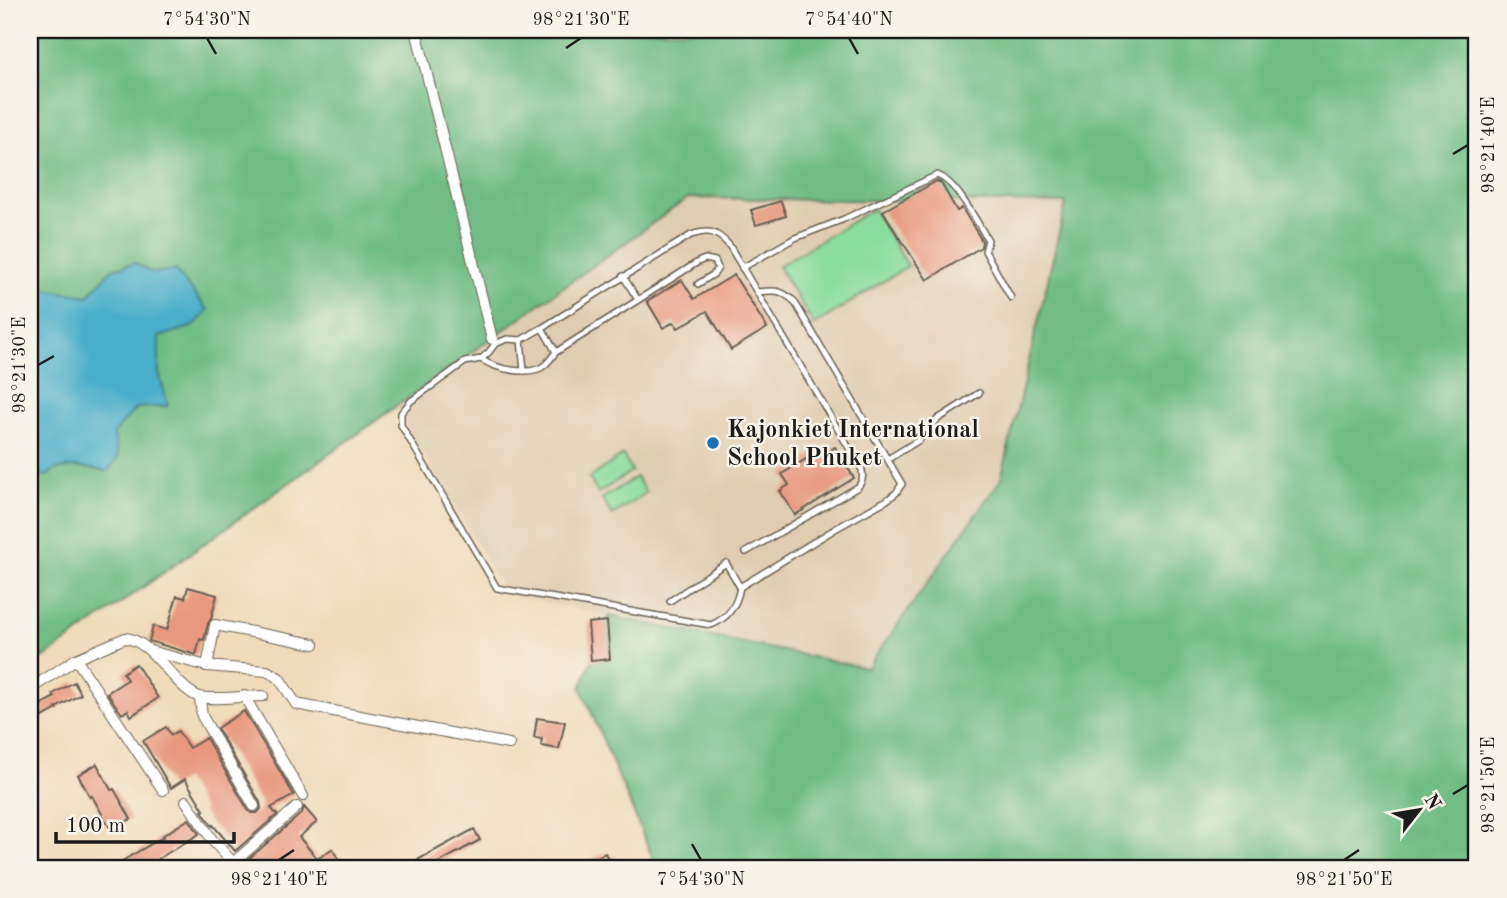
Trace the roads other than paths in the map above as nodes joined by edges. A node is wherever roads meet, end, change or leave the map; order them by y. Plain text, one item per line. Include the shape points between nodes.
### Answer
1 (416, 30) edge
2 (742, 268) junction
3 (623, 276) junction
4 (698, 284) dead end
5 (757, 292) junction
6 (1011, 298) dead end
7 (638, 300) junction
8 (542, 328) junction
9 (520, 340) junction
10 (493, 341) junction
11 (556, 352) junction
12 (481, 359) junction
13 (524, 371) junction
14 (979, 393) dead end
15 (888, 459) junction
16 (746, 552) dead end
17 (740, 587) junction
18 (670, 601) dead end
19 (314, 644) dead end
20 (149, 651) junction
21 (76, 659) junction
22 (208, 666) junction
23 (30, 689) edge
24 (244, 696) junction
25 (263, 696) dead end
26 (200, 698) junction
27 (509, 744) dead end
28 (163, 790) dead end
29 (303, 796) dead end
30 (186, 801) dead end
31 (254, 806) dead end
32 (297, 807) dead end
33 (236, 865) edge

1 - 10 street
2 - 3 lane via 721,237 701,231
2 - 5 lane
2 - 6 lane via 795,238 937,175 954,186 988,240 985,251
3 - 7 lane
3 - 8 lane
4 - 7 lane via 714,274 718,268 715,261 698,262
5 - 15 lane via 775,290 794,302
5 - 16 lane via 863,477 858,487
7 - 11 lane
8 - 9 lane
8 - 11 lane
9 - 10 lane
9 - 13 lane
10 - 12 lane
11 - 13 lane via 546,365
12 - 13 lane via 489,365
12 - 17 lane via 465,362 411,401 401,413 401,425 497,588 711,625 732,609
14 - 15 lane
15 - 17 lane via 902,484 896,493
17 - 18 lane via 726,563
19 - 22 street via 215,625
20 - 21 street via 125,638
20 - 22 street
20 - 26 street
21 - 23 street
21 - 28 street
22 - 27 street via 267,671 279,678 296,704
24 - 25 street
24 - 26 street
24 - 29 street
26 - 31 street via 202,716
30 - 33 street
32 - 33 street

